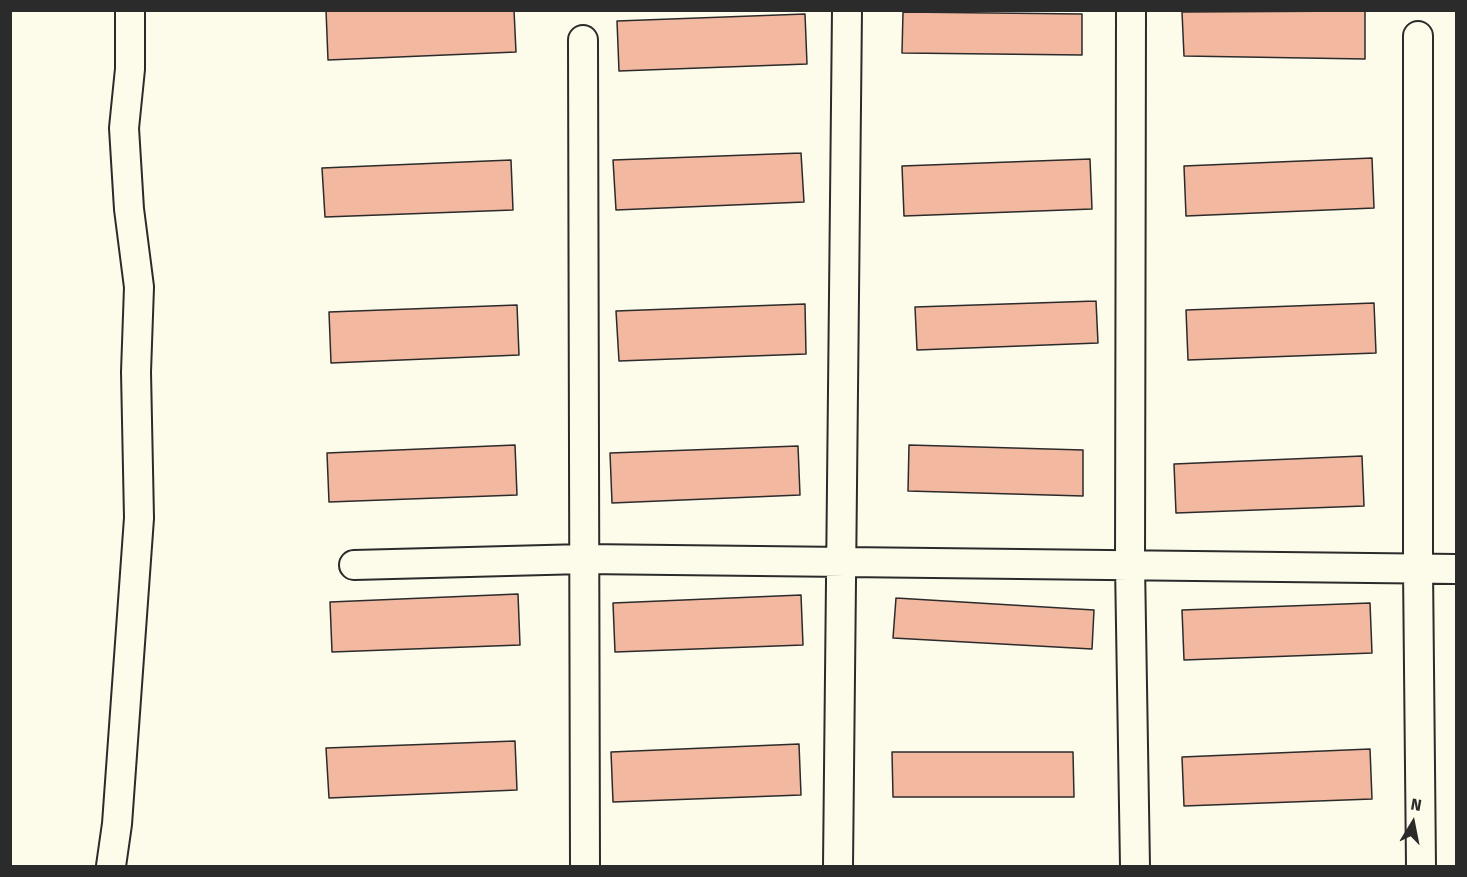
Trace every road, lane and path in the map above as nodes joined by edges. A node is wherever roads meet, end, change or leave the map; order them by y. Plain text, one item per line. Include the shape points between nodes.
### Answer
1 (130, 10) edge
2 (847, 10) edge
3 (1131, 10) edge
4 (1418, 36) dead end
5 (583, 40) dead end
6 (584, 560) junction
7 (842, 563) junction
8 (354, 565) dead end
9 (1130, 566) junction
10 (1418, 568) junction
11 (1456, 569) edge
12 (111, 867) edge
13 (585, 867) edge
14 (838, 867) edge
15 (1135, 867) edge
16 (1421, 867) edge

1 - 12 street via 124,128 139,287 139,518
2 - 7 street
3 - 9 street
4 - 10 street
5 - 6 street
6 - 7 street
6 - 8 street
6 - 13 street
7 - 9 street
7 - 14 street
9 - 10 street
9 - 15 street
10 - 11 street
10 - 16 street

